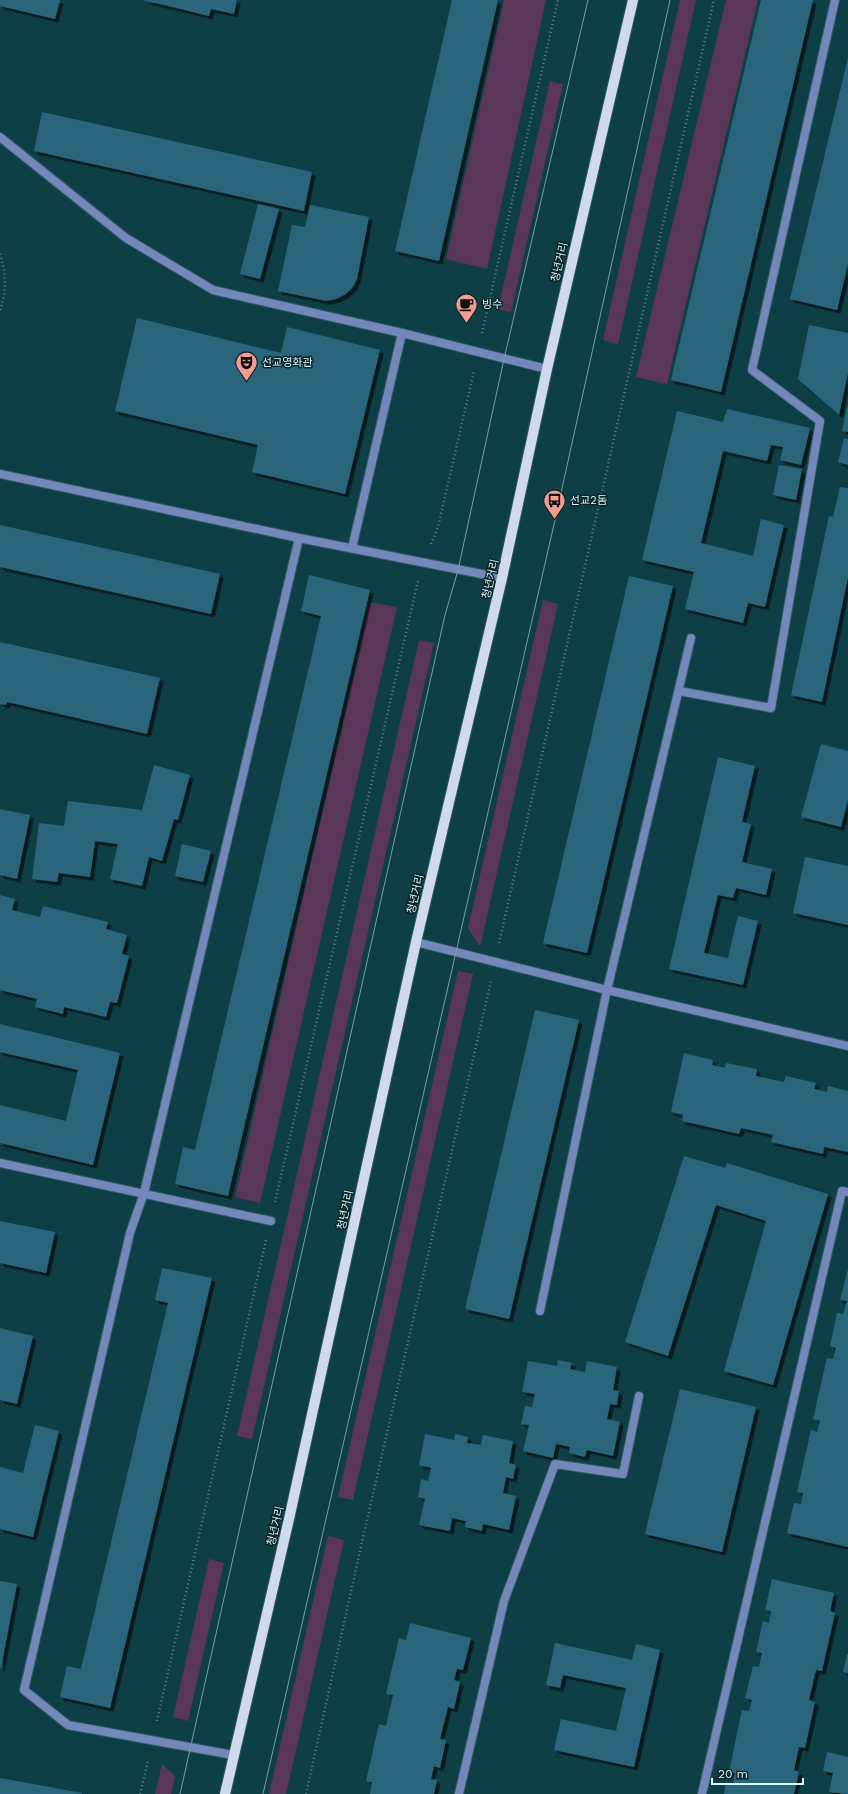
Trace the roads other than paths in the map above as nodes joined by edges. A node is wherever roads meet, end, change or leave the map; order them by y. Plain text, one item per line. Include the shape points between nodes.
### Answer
1 (632, 0) edge
2 (835, 0) edge
3 (0, 137) edge
4 (402, 333) junction
5 (546, 369) junction
6 (0, 474) edge
7 (299, 538) junction
8 (352, 548) junction
9 (502, 578) junction
10 (691, 638) dead end
11 (679, 690) junction
12 (416, 942) junction
13 (608, 990) junction
14 (848, 1046) edge
15 (0, 1163) edge
16 (848, 1192) edge
17 (144, 1193) junction
18 (271, 1221) road end
19 (540, 1311) dead end
20 (639, 1396) dead end
21 (234, 1755) junction
22 (225, 1794) edge
23 (459, 1794) edge
24 (702, 1794) edge

1 - 5 main road, 청년거리
2 - 11 street via 752,370 820,421 771,708
3 - 4 street via 126,238 212,290
4 - 5 street
4 - 8 street
5 - 9 main road, 청년거리
6 - 7 street
7 - 8 street
7 - 17 street
8 - 9 street
9 - 12 main road, 청년거리
10 - 11 street
11 - 13 street
12 - 13 street
12 - 21 main road, 청년거리 via 289,1519
13 - 14 street
13 - 19 street
15 - 17 street
16 - 24 street via 842,1191
17 - 18 street
17 - 21 street via 130,1233 24,1690 68,1725
20 - 23 street via 622,1474 555,1464 504,1601
21 - 22 main road, 청년거리

